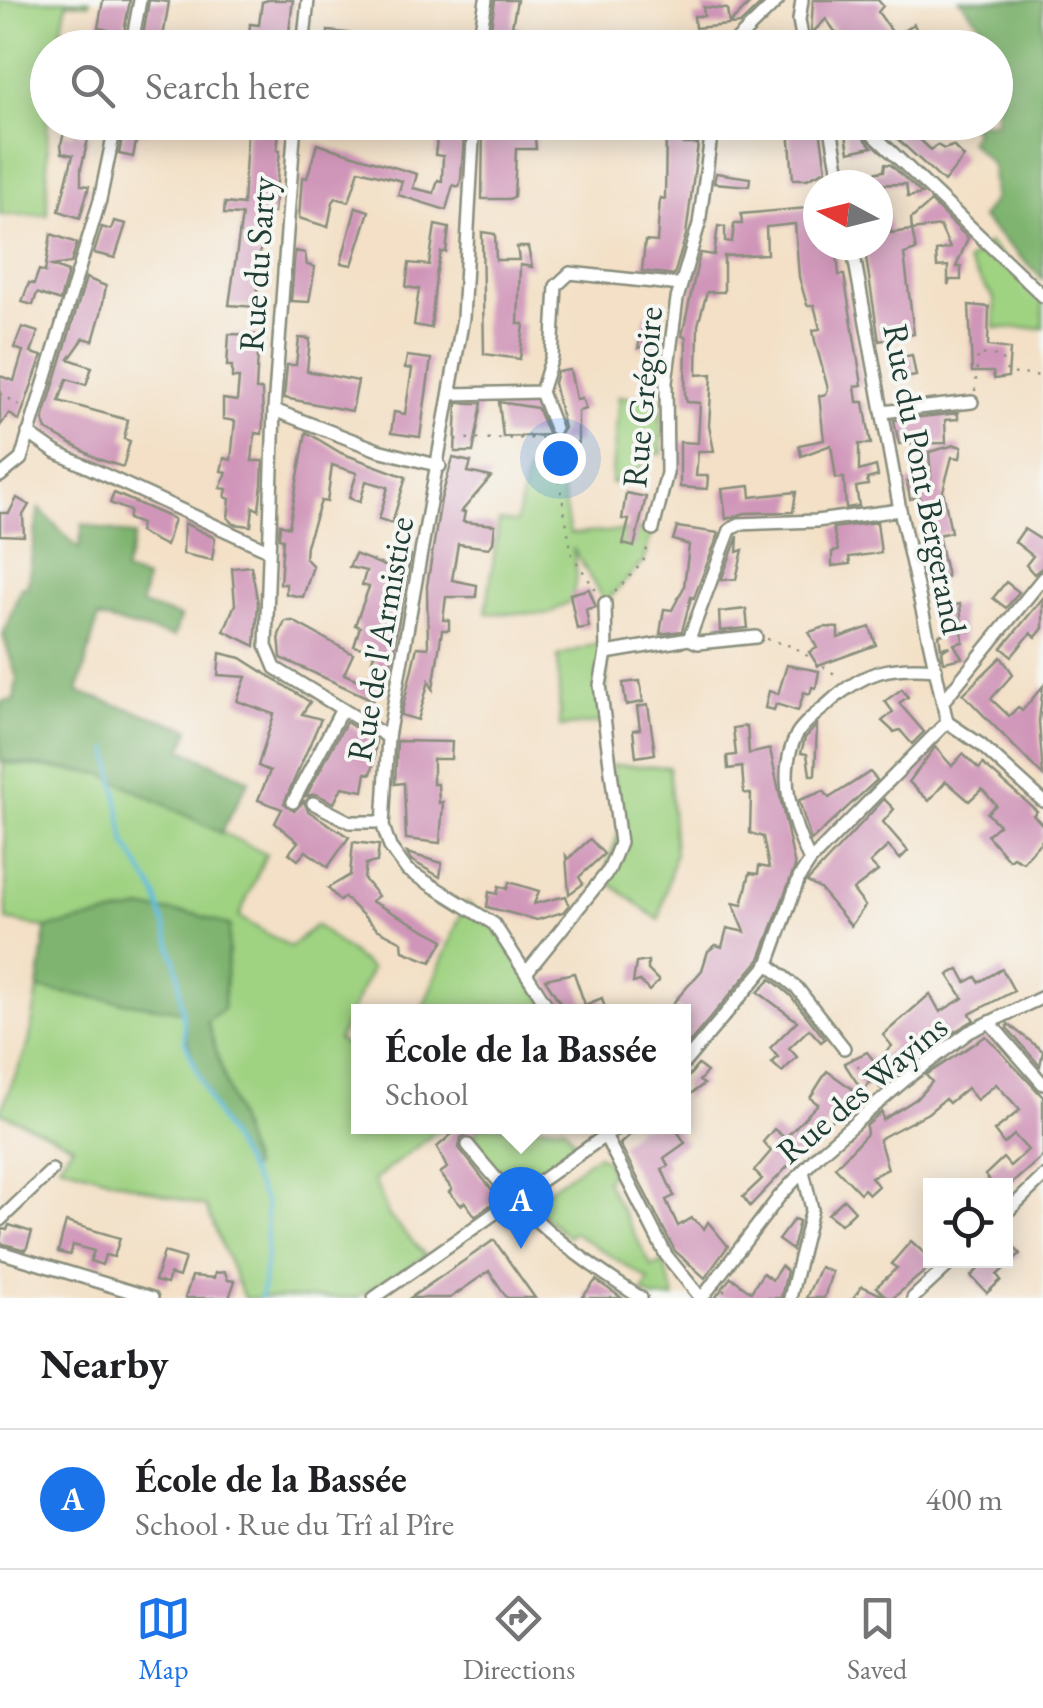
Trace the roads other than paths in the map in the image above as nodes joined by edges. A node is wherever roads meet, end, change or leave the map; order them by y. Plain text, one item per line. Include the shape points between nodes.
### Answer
1 (140, 0) edge
2 (308, 0) edge
3 (486, 0) edge
4 (778, 0) edge
5 (802, 0) edge
6 (134, 30) edge
7 (305, 30) edge
8 (481, 30) edge
9 (749, 30) edge
10 (801, 30) edge
11 (112, 140) edge
12 (294, 140) edge
13 (473, 140) edge
14 (710, 140) edge
15 (833, 140) edge
16 (879, 140) edge
17 (838, 170) edge
18 (855, 260) edge
19 (681, 285) junction
20 (1043, 296) edge
21 (541, 392) junction
22 (451, 394) junction
23 (972, 402) road end
24 (274, 410) junction
25 (882, 412) junction
26 (28, 434) junction
27 (554, 434) road end
28 (440, 466) junction
29 (0, 476) edge
30 (900, 510) junction
31 (653, 529) road end
32 (268, 550) junction
33 (1043, 578) edge
34 (605, 602) road end
35 (756, 637) road end
36 (689, 639) junction
37 (606, 653) junction
38 (936, 668) junction
39 (944, 699) junction
40 (342, 709) junction
41 (947, 722) junction
42 (388, 737) junction
43 (1043, 800) edge
44 (293, 802) dead end
45 (313, 804) dead end
46 (383, 822) junction
47 (810, 861) junction
48 (768, 964) junction
49 (526, 973) junction
50 (1043, 997) edge
51 (546, 1004) edge
52 (992, 1024) junction
53 (844, 1048) road end
54 (691, 1055) edge
55 (1043, 1084) edge
56 (600, 1134) edge
57 (603, 1134) edge
58 (468, 1145) dead end
59 (52, 1170) dead end
60 (802, 1171) junction
61 (1043, 1177) edge
62 (515, 1203) junction
63 (1013, 1206) edge
64 (0, 1220) edge
65 (0, 1252) edge
66 (945, 1268) edge
67 (152, 1298) edge
68 (374, 1298) edge
69 (642, 1298) edge
70 (701, 1298) edge
71 (790, 1298) edge
72 (913, 1298) edge

1 - 6 street
2 - 7 street
3 - 8 street
4 - 9 street
5 - 10 street
11 - 26 street
12 - 24 street, Rue du Sarty
13 - 22 street, Rue de l'Armistice via 463,318
14 - 19 street, Rue Grégoire via 700,224
15 - 17 street
16 - 20 street
18 - 25 street, Rue du Pont Bergerand
19 - 21 street via 570,273 556,286 552,357
19 - 31 street, Rue Grégoire via 666,382 667,473
21 - 22 street
21 - 27 street
22 - 28 street, Rue de l'Armistice
23 - 25 street
24 - 28 street
24 - 32 street, Rue du Sarty
25 - 30 street, Rue du Pont Bergerand
26 - 29 street via 21,459
26 - 32 street
28 - 42 street, Rue de l'Armistice
30 - 36 street via 739,524 730,530
30 - 38 street, Rue du Pont Bergerand
32 - 40 street, Rue du Sarty via 266,646 275,668
33 - 39 street
34 - 37 street
35 - 36 street
36 - 37 street
37 - 49 street via 600,685 620,843 609,870
38 - 39 street, Rue du Pont Bergerand
38 - 47 street via 876,670 850,684 798,732 788,760 797,834
39 - 41 street, Rue du Pont Bergerand
40 - 42 street, Rue du Sarty
40 - 44 street
41 - 43 street
41 - 47 street
42 - 46 street, Rue de l'Armistice
45 - 46 street via 350,822
46 - 49 street, Rue de l'Armistice via 390,847 408,870 494,924
47 - 48 street
48 - 53 street via 797,988
48 - 54 street
49 - 51 street, Rue de l'Armistice
50 - 52 street, Rue des Wayins
52 - 55 street
52 - 60 street, Rue des Wayins via 969,1032
56 - 62 street
57 - 70 street via 666,1255
58 - 62 street
59 - 64 street
60 - 70 street, Rue des Wayins
60 - 71 street via 812,1209
61 - 63 street
62 - 68 street
62 - 69 street via 558,1244
65 - 67 street
66 - 72 street

